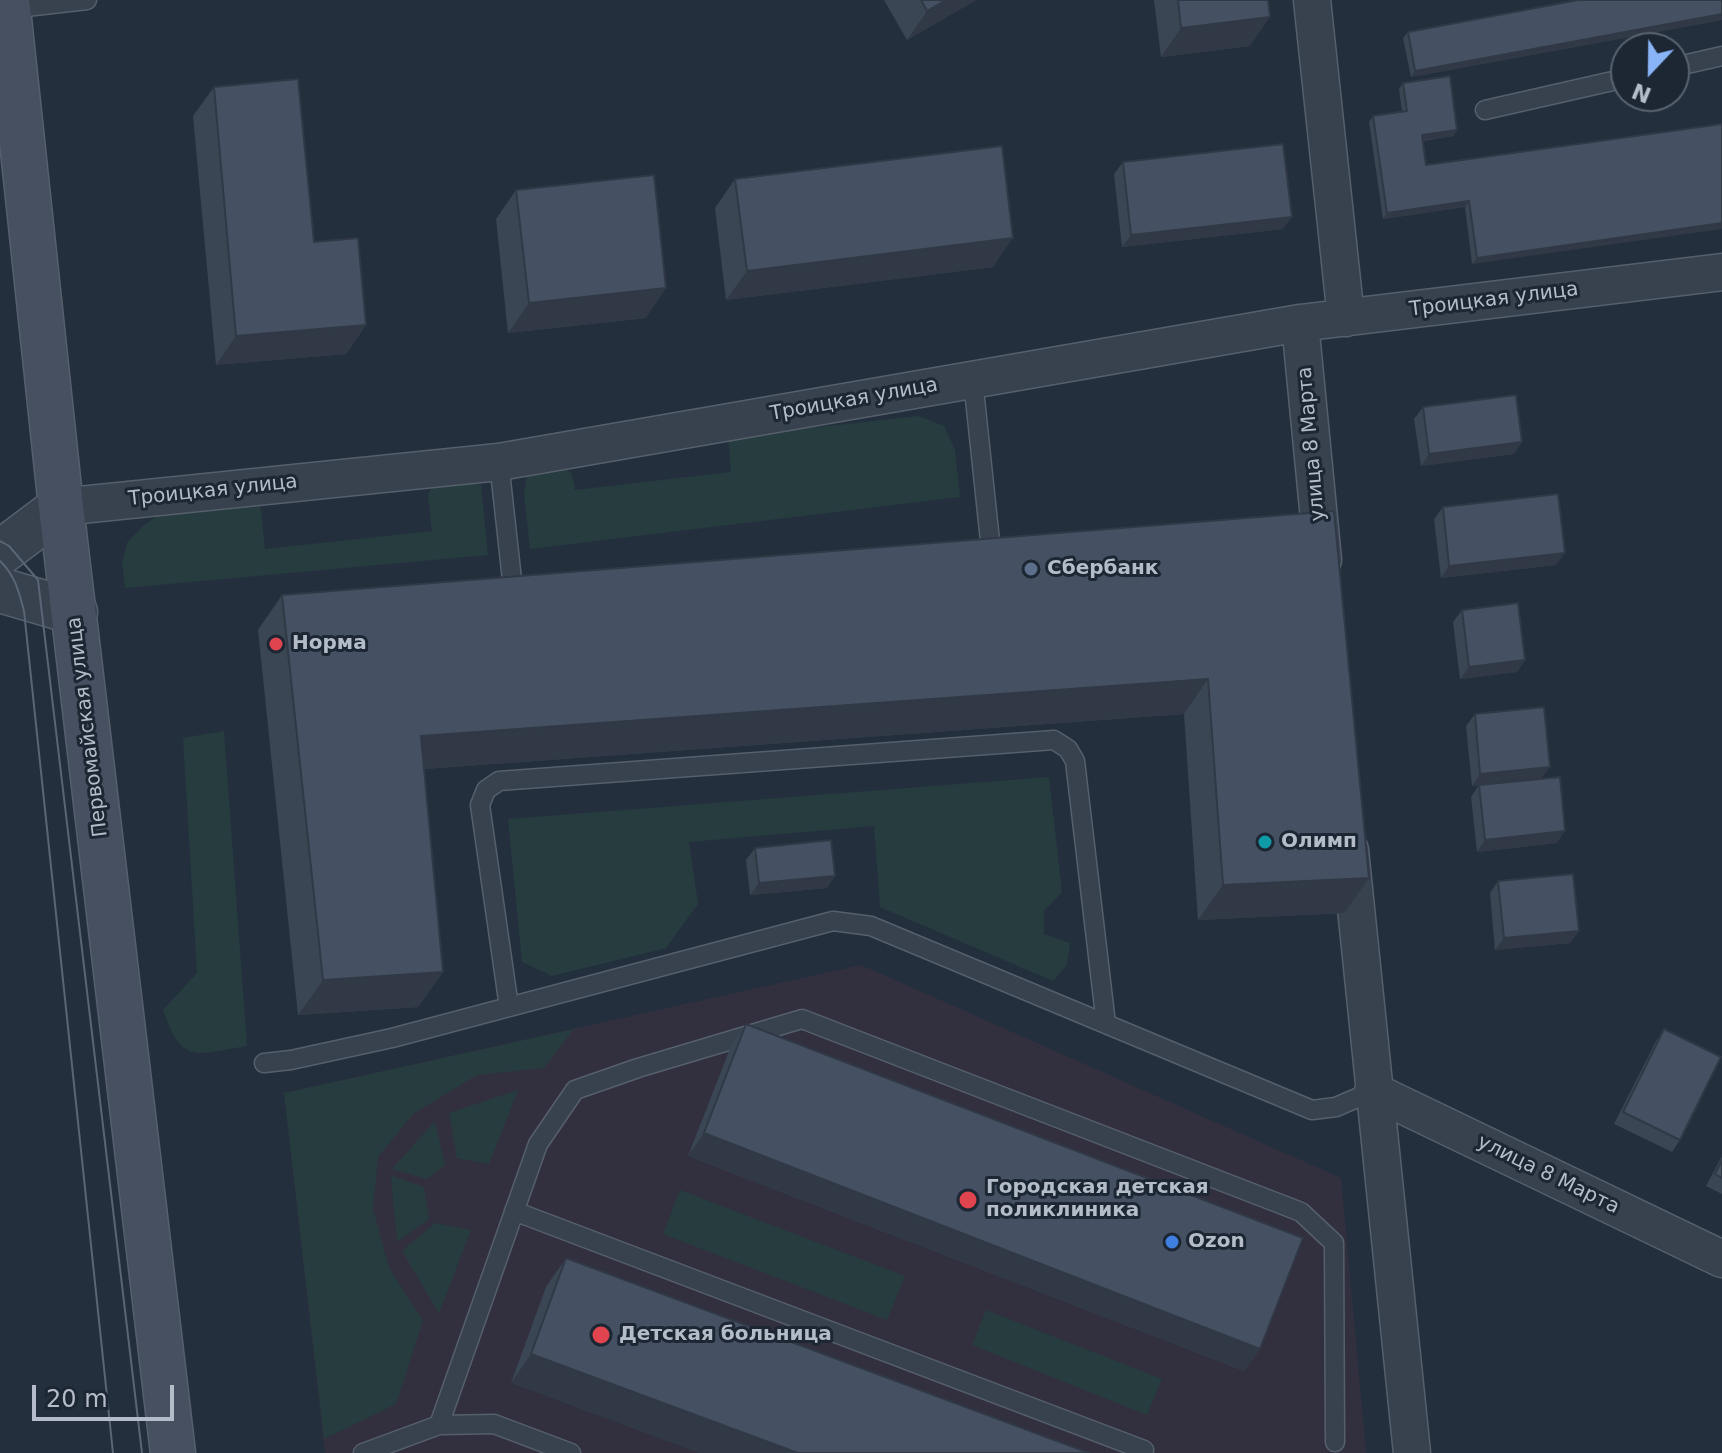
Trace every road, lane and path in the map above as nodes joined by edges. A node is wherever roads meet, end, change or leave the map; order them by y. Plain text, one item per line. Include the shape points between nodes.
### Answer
1 (87, 0) edge
2 (1312, 0) edge
3 (8, 4) edge
4 (1722, 56) edge
5 (1690, 63) edge
6 (1610, 82) edge
7 (1485, 110) dead end
8 (1722, 272) edge
9 (1346, 318) junction
10 (1300, 323) junction
11 (973, 380) junction
12 (499, 462) junction
13 (61, 507) junction
14 (0, 553) edge
15 (993, 572) edge
16 (1325, 589) edge
17 (0, 590) edge
18 (515, 610) edge
19 (75, 612) junction
20 (1348, 824) edge
21 (509, 1007) junction
22 (1106, 1024) junction
23 (264, 1063) dead end
24 (1373, 1091) junction
25 (514, 1211) junction
26 (1722, 1259) edge
27 (439, 1425) junction
28 (1335, 1442) dead end
29 (1144, 1450) dead end
30 (173, 1453) edge
31 (363, 1453) edge
32 (571, 1453) edge
33 (1412, 1453) edge

1 - 3 lane
2 - 9 street
3 - 13 main road, Первомайская улица
4 - 5 lane
6 - 7 lane
8 - 9 street, Троицкая улица
9 - 10 street, Троицкая улица
10 - 11 street, Троицкая улица
10 - 16 street, улица 8 Марта
11 - 12 street, Троицкая улица
11 - 15 lane
12 - 13 street, Троицкая улица
12 - 18 lane
13 - 14 street
13 - 19 main road, Первомайская улица
17 - 19 street
19 - 30 main road, Первомайская улица
20 - 24 street
21 - 22 lane via 833,921 871,926
21 - 22 lane via 480,805 486,790 499,781 525,771 1007,736 1054,740 1075,761
21 - 23 lane via 392,1038
22 - 24 lane via 1312,1110 1336,1107
24 - 26 street, улица 8 Марта
24 - 33 street
25 - 27 lane
25 - 28 lane via 538,1144 575,1090 802,1019 1301,1212 1334,1243
25 - 29 lane
27 - 31 lane
27 - 32 lane via 494,1424

